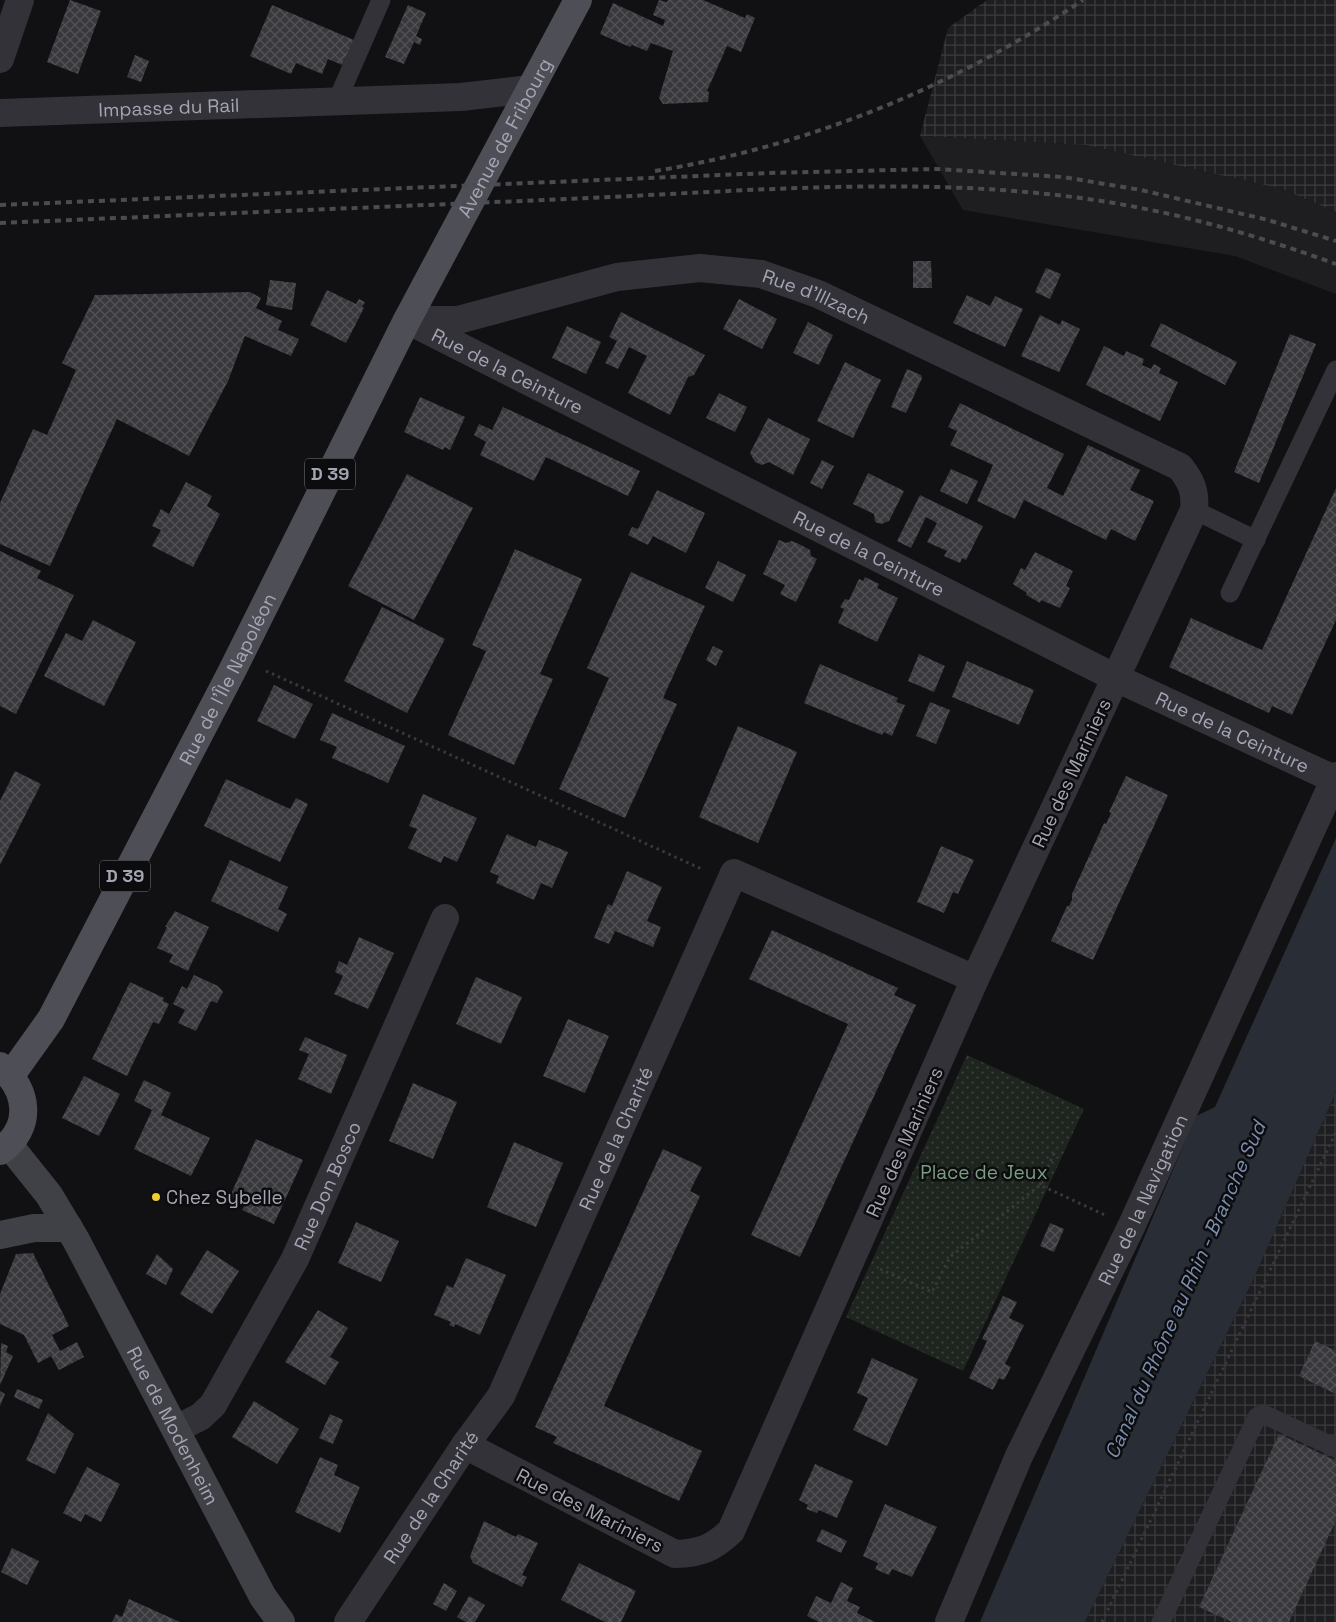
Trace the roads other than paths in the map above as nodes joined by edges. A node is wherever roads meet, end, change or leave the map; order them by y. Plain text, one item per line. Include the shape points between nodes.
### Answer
1 (20, 0) edge
2 (381, 0) edge
3 (578, 0) edge
4 (0, 59) edge
5 (530, 89) junction
6 (337, 101) junction
7 (0, 113) edge
8 (431, 275) joint
9 (407, 320) junction
10 (1336, 370) edge
11 (1191, 481) joint
12 (1194, 510) junction
13 (1256, 540) junction
14 (1230, 593) dead end
15 (1116, 678) junction
16 (1335, 778) edge
17 (445, 918) dead end
18 (975, 979) junction
19 (6, 1070) edge
20 (4, 1148) edge
21 (69, 1228) junction
22 (0, 1235) edge
23 (176, 1429) junction
24 (465, 1445) junction
25 (1336, 1448) edge
26 (281, 1622) edge
27 (348, 1622) edge
28 (949, 1622) edge
29 (1161, 1622) edge

1 - 4 street
2 - 6 lane
3 - 5 main road, Avenue de Fribourg / D 39
5 - 6 street, Impasse du Rail via 461,97
5 - 8 main road, Avenue de Fribourg / D 39
6 - 7 street, Impasse du Rail
8 - 9 main road, Rue de l'Île Napoléon / D 39
9 - 11 street, Rue d'Illzach via 458,320 617,277 666,270 700,268 761,274 818,294 1180,467
9 - 15 street, Rue de la Ceinture via 484,362
9 - 19 main road, Rue de l'Île Napoléon / D 39 via 238,658 51,1019
10 - 13 lane
11 - 12 street, Rue des Mariniers via 1196,494
12 - 13 lane
12 - 15 street, Rue des Mariniers
13 - 14 lane
15 - 16 street, Rue de la Ceinture
15 - 18 street, Rue des Mariniers
16 - 28 street, Rue de la Navigation via 1131,1227 1019,1456
17 - 23 street, Rue Don Bosco via 295,1259 213,1404 200,1417
18 - 24 street, Rue de la Charité via 734,873 502,1396
18 - 24 street, Rue des Mariniers via 731,1531 718,1543 697,1554 675,1554
19 - 20 main road via 20,1088 24,1103 18,1133
20 - 21 main road, Rue de Modenheim via 50,1195
21 - 22 main road via 34,1228
21 - 23 main road, Rue de Modenheim
23 - 26 main road, Rue de Modenheim via 263,1597
24 - 27 street, Rue de la Charité
25 - 29 lane via 1263,1414 1257,1417

